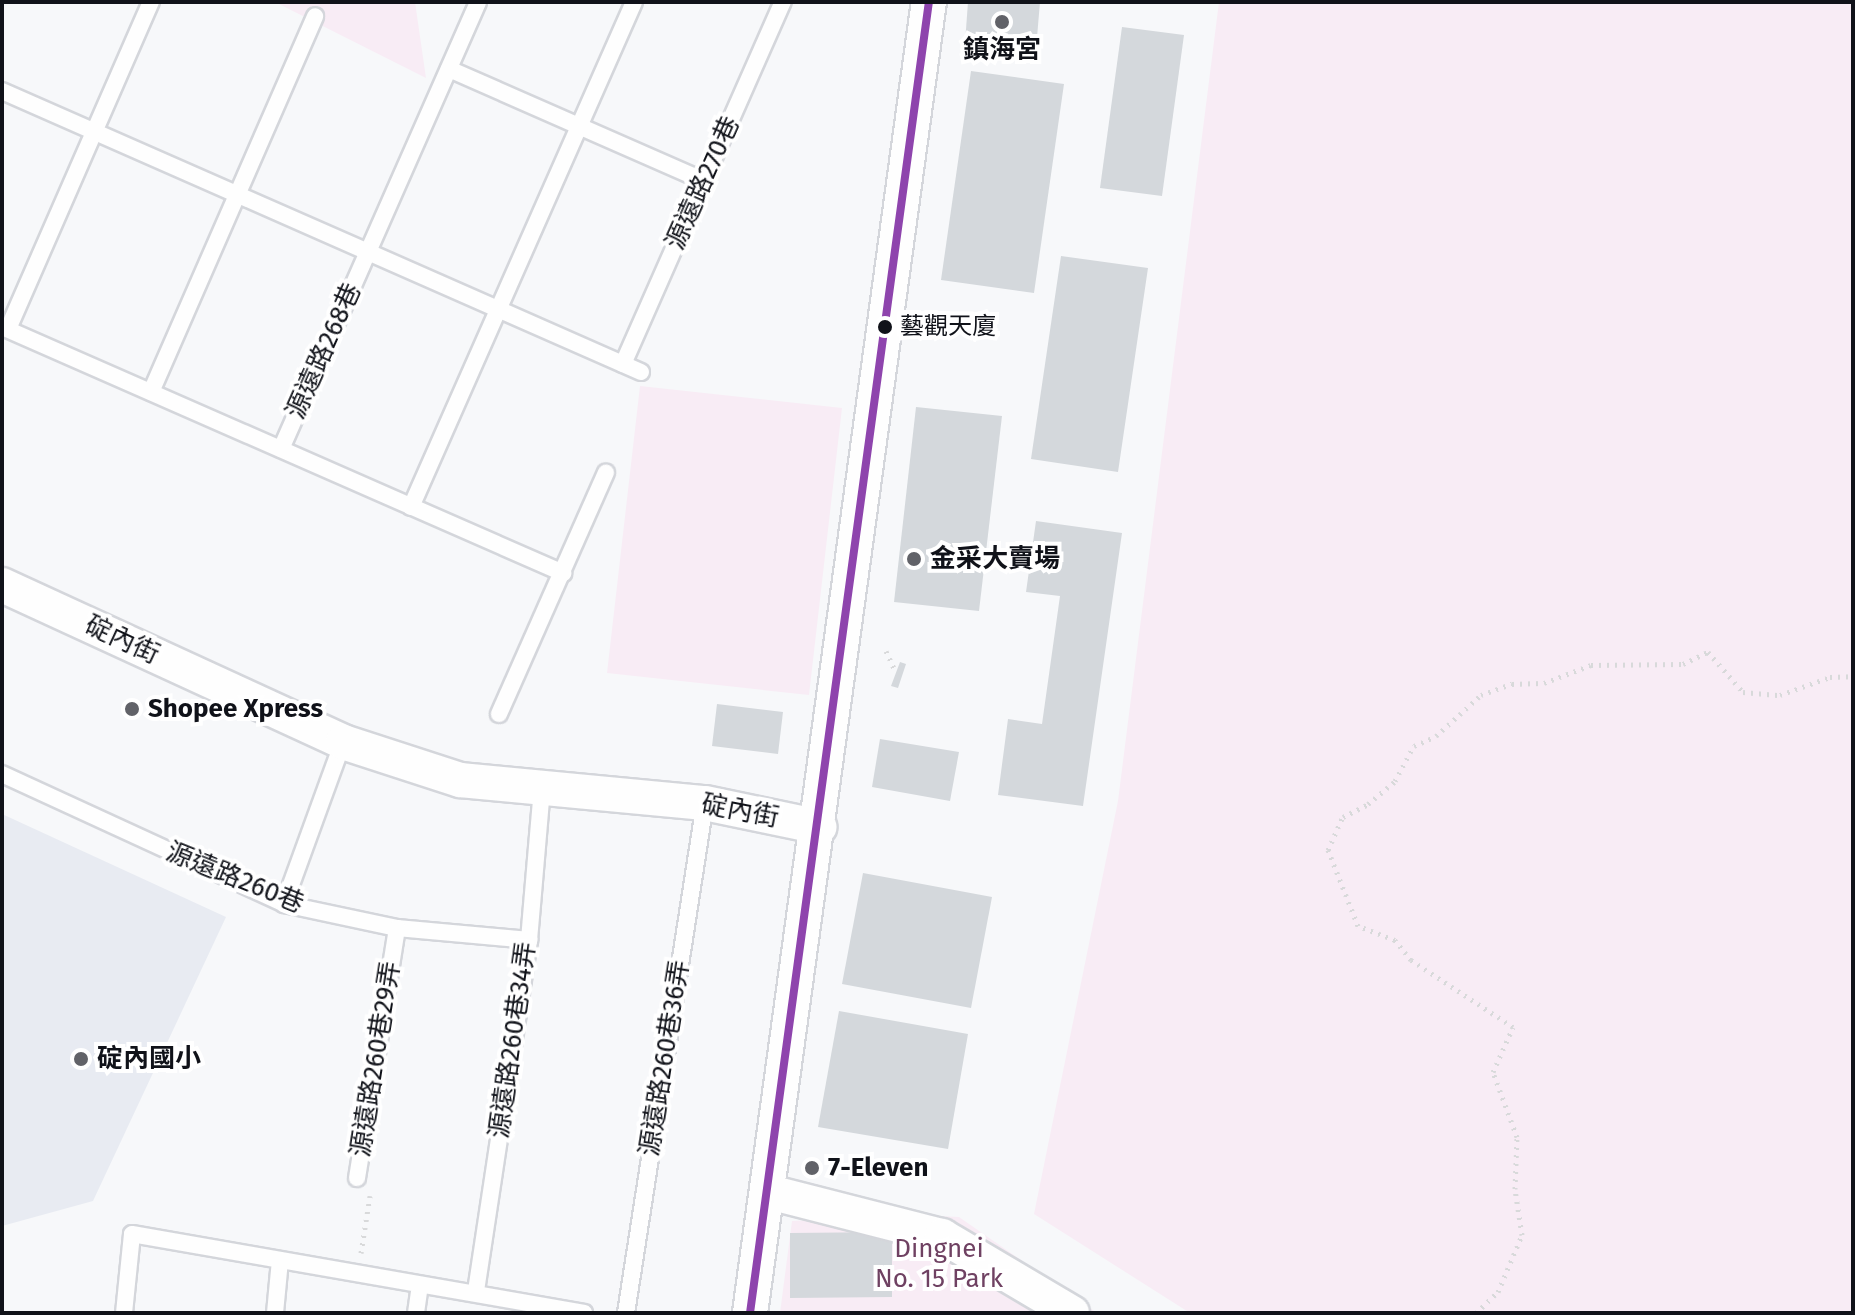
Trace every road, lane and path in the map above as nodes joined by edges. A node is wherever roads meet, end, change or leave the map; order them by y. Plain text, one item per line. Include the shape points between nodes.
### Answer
1 (151, 2) edge
2 (478, 2) edge
3 (634, 2) edge
4 (783, 2) edge
5 (929, 2) edge
6 (315, 16) dead end
7 (449, 69) junction
8 (2, 91) edge
9 (579, 126) junction
10 (95, 132) junction
11 (704, 181) junction
12 (236, 194) junction
13 (368, 252) junction
14 (498, 309) junction
15 (5, 328) edge
16 (623, 364) junction
17 (641, 372) dead end
18 (151, 392) junction
19 (281, 449) junction
20 (606, 473) dead end
21 (411, 507) junction
22 (563, 573) junction
23 (2, 585) edge
24 (886, 651) dead end
25 (896, 672) dead end
26 (1853, 676) edge
27 (499, 714) dead end
28 (343, 742) junction
29 (2, 774) edge
30 (542, 789) junction
31 (705, 803) junction
32 (820, 827) junction
33 (284, 904) junction
34 (397, 928) junction
35 (529, 940) junction
36 (357, 1178) joint
37 (769, 1192) junction
38 (280, 1260) junction
39 (357, 1274) junction
40 (420, 1285) junction
41 (476, 1291) junction
42 (124, 1313) edge
43 (275, 1313) edge
44 (416, 1313) edge
45 (584, 1313) edge
46 (626, 1313) edge
47 (750, 1313) edge
48 (1072, 1313) edge
49 (1476, 1313) edge

1 - 10 lane
2 - 7 lane
3 - 9 lane
4 - 11 lane, 源遠路270巷
5 - 32 street
6 - 12 lane
7 - 9 lane
7 - 13 lane
8 - 10 lane
9 - 11 lane
9 - 14 lane
10 - 12 lane
10 - 15 lane, 源遠路268巷
11 - 16 lane, 源遠路270巷
12 - 13 lane
12 - 18 lane
13 - 14 lane
13 - 19 lane, 源遠路268巷
14 - 16 lane
14 - 21 lane
15 - 18 lane, 源遠路268巷
16 - 17 lane
18 - 19 lane, 源遠路268巷
19 - 21 lane, 源遠路268巷
20 - 22 lane
21 - 22 lane, 源遠路268巷
22 - 27 lane
23 - 28 street, 碇內街
24 - 25 path
26 - 49 path via 1830,677 1780,695 1743,692 1708,652 1683,664 1591,665 1544,683 1512,684 1481,695 1436,736 1414,746 1395,781 1343,817 1328,850 1358,926 1395,940 1411,960 1513,1027 1493,1072 1517,1137 1515,1189 1522,1235 1498,1292
28 - 30 street, 碇內街 via 460,780
28 - 33 lane
29 - 33 lane, 源遠路260巷
30 - 31 street, 碇內街
30 - 35 lane, 源遠路260巷34弄
31 - 32 street, 碇內街
31 - 46 lane, 源遠路260巷36弄
32 - 37 street
33 - 34 lane, 源遠路260巷
34 - 35 lane, 源遠路260巷
34 - 36 lane, 源遠路260巷29弄
35 - 41 lane, 源遠路260巷34弄
36 - 39 path, 源遠路260巷29弄 via 372,1183
37 - 47 street
37 - 48 street via 942,1236
38 - 39 lane
38 - 42 lane via 132,1234
38 - 43 lane
39 - 40 lane
40 - 41 lane
40 - 44 lane
41 - 45 lane

